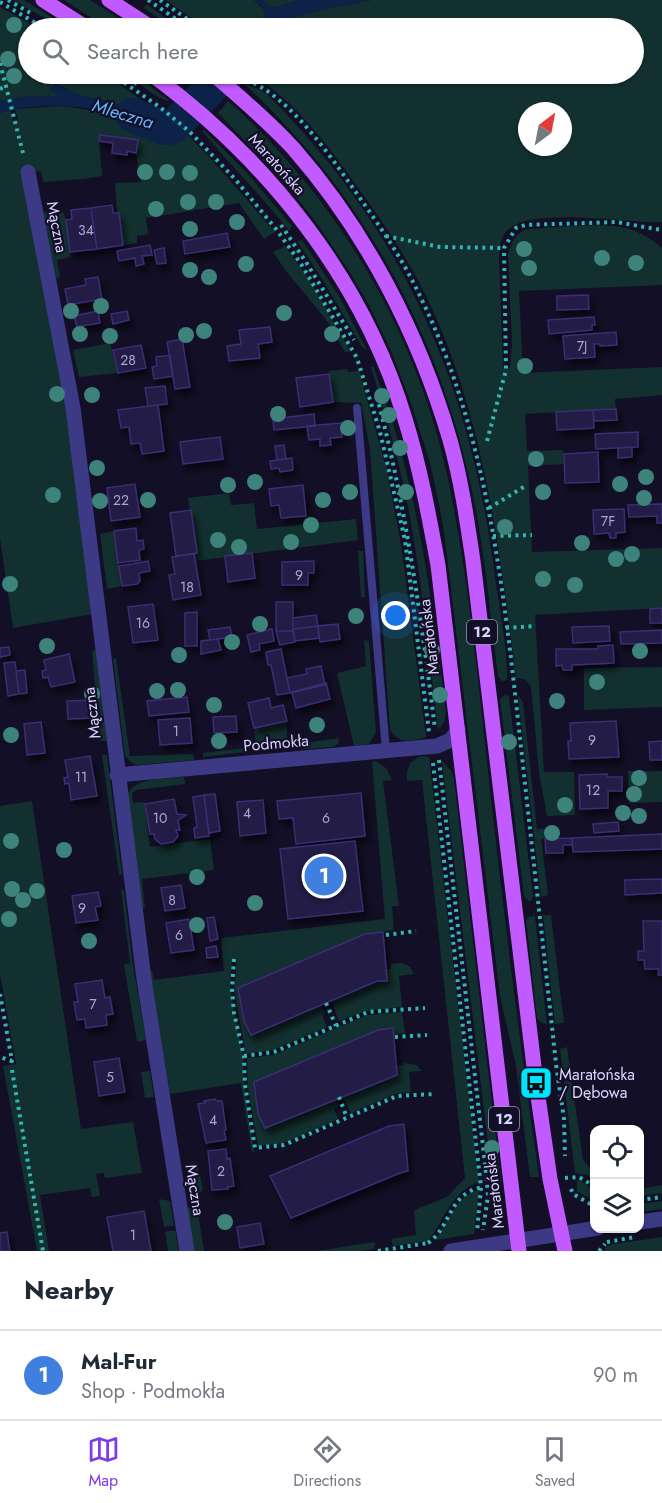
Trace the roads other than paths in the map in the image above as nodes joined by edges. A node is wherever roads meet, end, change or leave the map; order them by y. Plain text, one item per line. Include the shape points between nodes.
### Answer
1 (44, 0) edge
2 (109, 0) edge
3 (72, 18) edge
4 (137, 18) edge
5 (165, 84) edge
6 (224, 84) edge
7 (28, 172) road end
8 (357, 408) dead end
9 (458, 729) junction
10 (434, 747) junction
11 (386, 751) junction
12 (462, 759) junction
13 (117, 775) junction
14 (662, 1219) edge
15 (644, 1221) edge
16 (590, 1230) edge
17 (561, 1235) junction
18 (519, 1246) edge
19 (187, 1251) edge
20 (452, 1251) edge
21 (565, 1251) edge

1 - 3 main road
2 - 4 main road
5 - 9 main road, Maratońska / 12 via 211,121 264,174 317,241 351,294 391,379 426,498
6 - 17 main road, Maratońska / 12 via 280,135 311,170 370,256 427,371 450,440 473,561 536,1083
7 - 13 street, Mączna via 73,408
8 - 11 lane
9 - 10 street via 451,740
9 - 12 main road, Maratońska / 12
10 - 11 street, Podmokła
10 - 12 street via 452,751
11 - 13 street, Podmokła
12 - 18 main road, Maratońska / 12
13 - 19 street, Mączna
14 - 15 street
16 - 17 street
17 - 18 street
17 - 21 main road, Maratońska / 12
18 - 20 street via 480,1240

